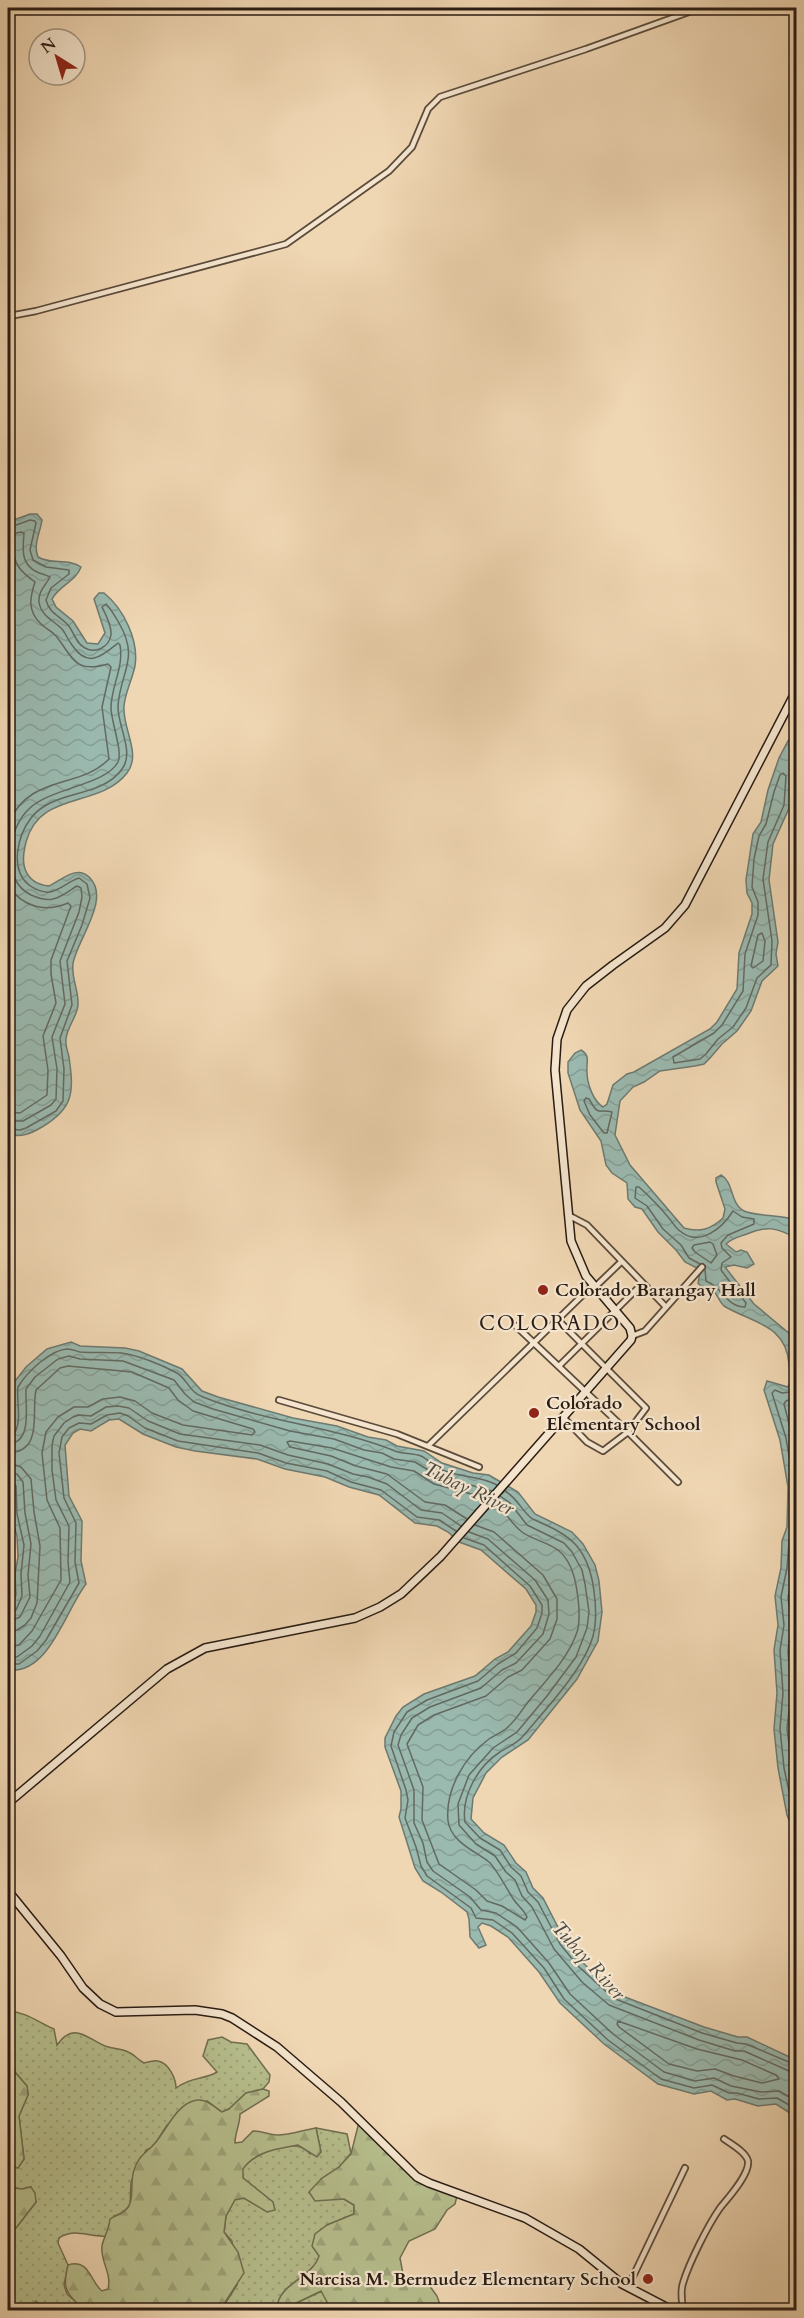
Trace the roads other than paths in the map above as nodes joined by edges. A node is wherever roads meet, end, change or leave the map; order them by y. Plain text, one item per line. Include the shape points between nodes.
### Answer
1 (700, 8) edge
2 (8, 314) edge
3 (796, 691) edge
4 (568, 1215) junction
5 (621, 1262) junction
6 (702, 1267) dead end
7 (642, 1284) junction
8 (594, 1286) junction
9 (666, 1307) junction
10 (615, 1310) junction
11 (558, 1320) junction
12 (516, 1326) dead end
13 (632, 1336) junction
14 (581, 1343) junction
15 (535, 1344) junction
16 (559, 1366) junction
17 (607, 1369) junction
18 (587, 1392) junction
19 (279, 1400) dead end
20 (564, 1418) junction
21 (628, 1431) junction
22 (428, 1446) junction
23 (479, 1467) dead end
24 (678, 1482) dead end
25 (8, 1803) edge
26 (8, 1891) edge
27 (724, 2139) dead end
28 (685, 2168) dead end
29 (628, 2287) junction
30 (672, 2310) edge
31 (683, 2310) edge

1 - 2 street via 440,97 428,109 412,147 389,171 286,244
3 - 4 main road via 685,905 665,928 595,978 563,1018 556,1039 555,1070
4 - 5 street via 587,1225
4 - 8 main road via 580,1266
5 - 7 street
5 - 8 street
6 - 9 street
7 - 9 street
7 - 10 street
8 - 10 main road
8 - 11 street
9 - 13 street via 645,1331
10 - 13 main road
10 - 14 street
11 - 14 street
11 - 15 street
12 - 15 street
13 - 17 main road
14 - 16 street
14 - 17 street
15 - 16 street
15 - 22 street
16 - 18 street
17 - 18 main road
17 - 21 street via 646,1408
18 - 20 main road
18 - 21 street
19 - 22 street
20 - 21 street via 599,1450 608,1449
20 - 25 main road via 411,1587 368,1612 221,1643 190,1655 167,1669
21 - 24 street
22 - 23 street
26 - 29 main road via 83,1988 108,2009 128,2013 195,2010 232,2018 277,2048 341,2102 417,2177 545,2228
27 - 31 street via 745,2155 747,2167 687,2273 681,2291
28 - 29 street
29 - 30 main road

